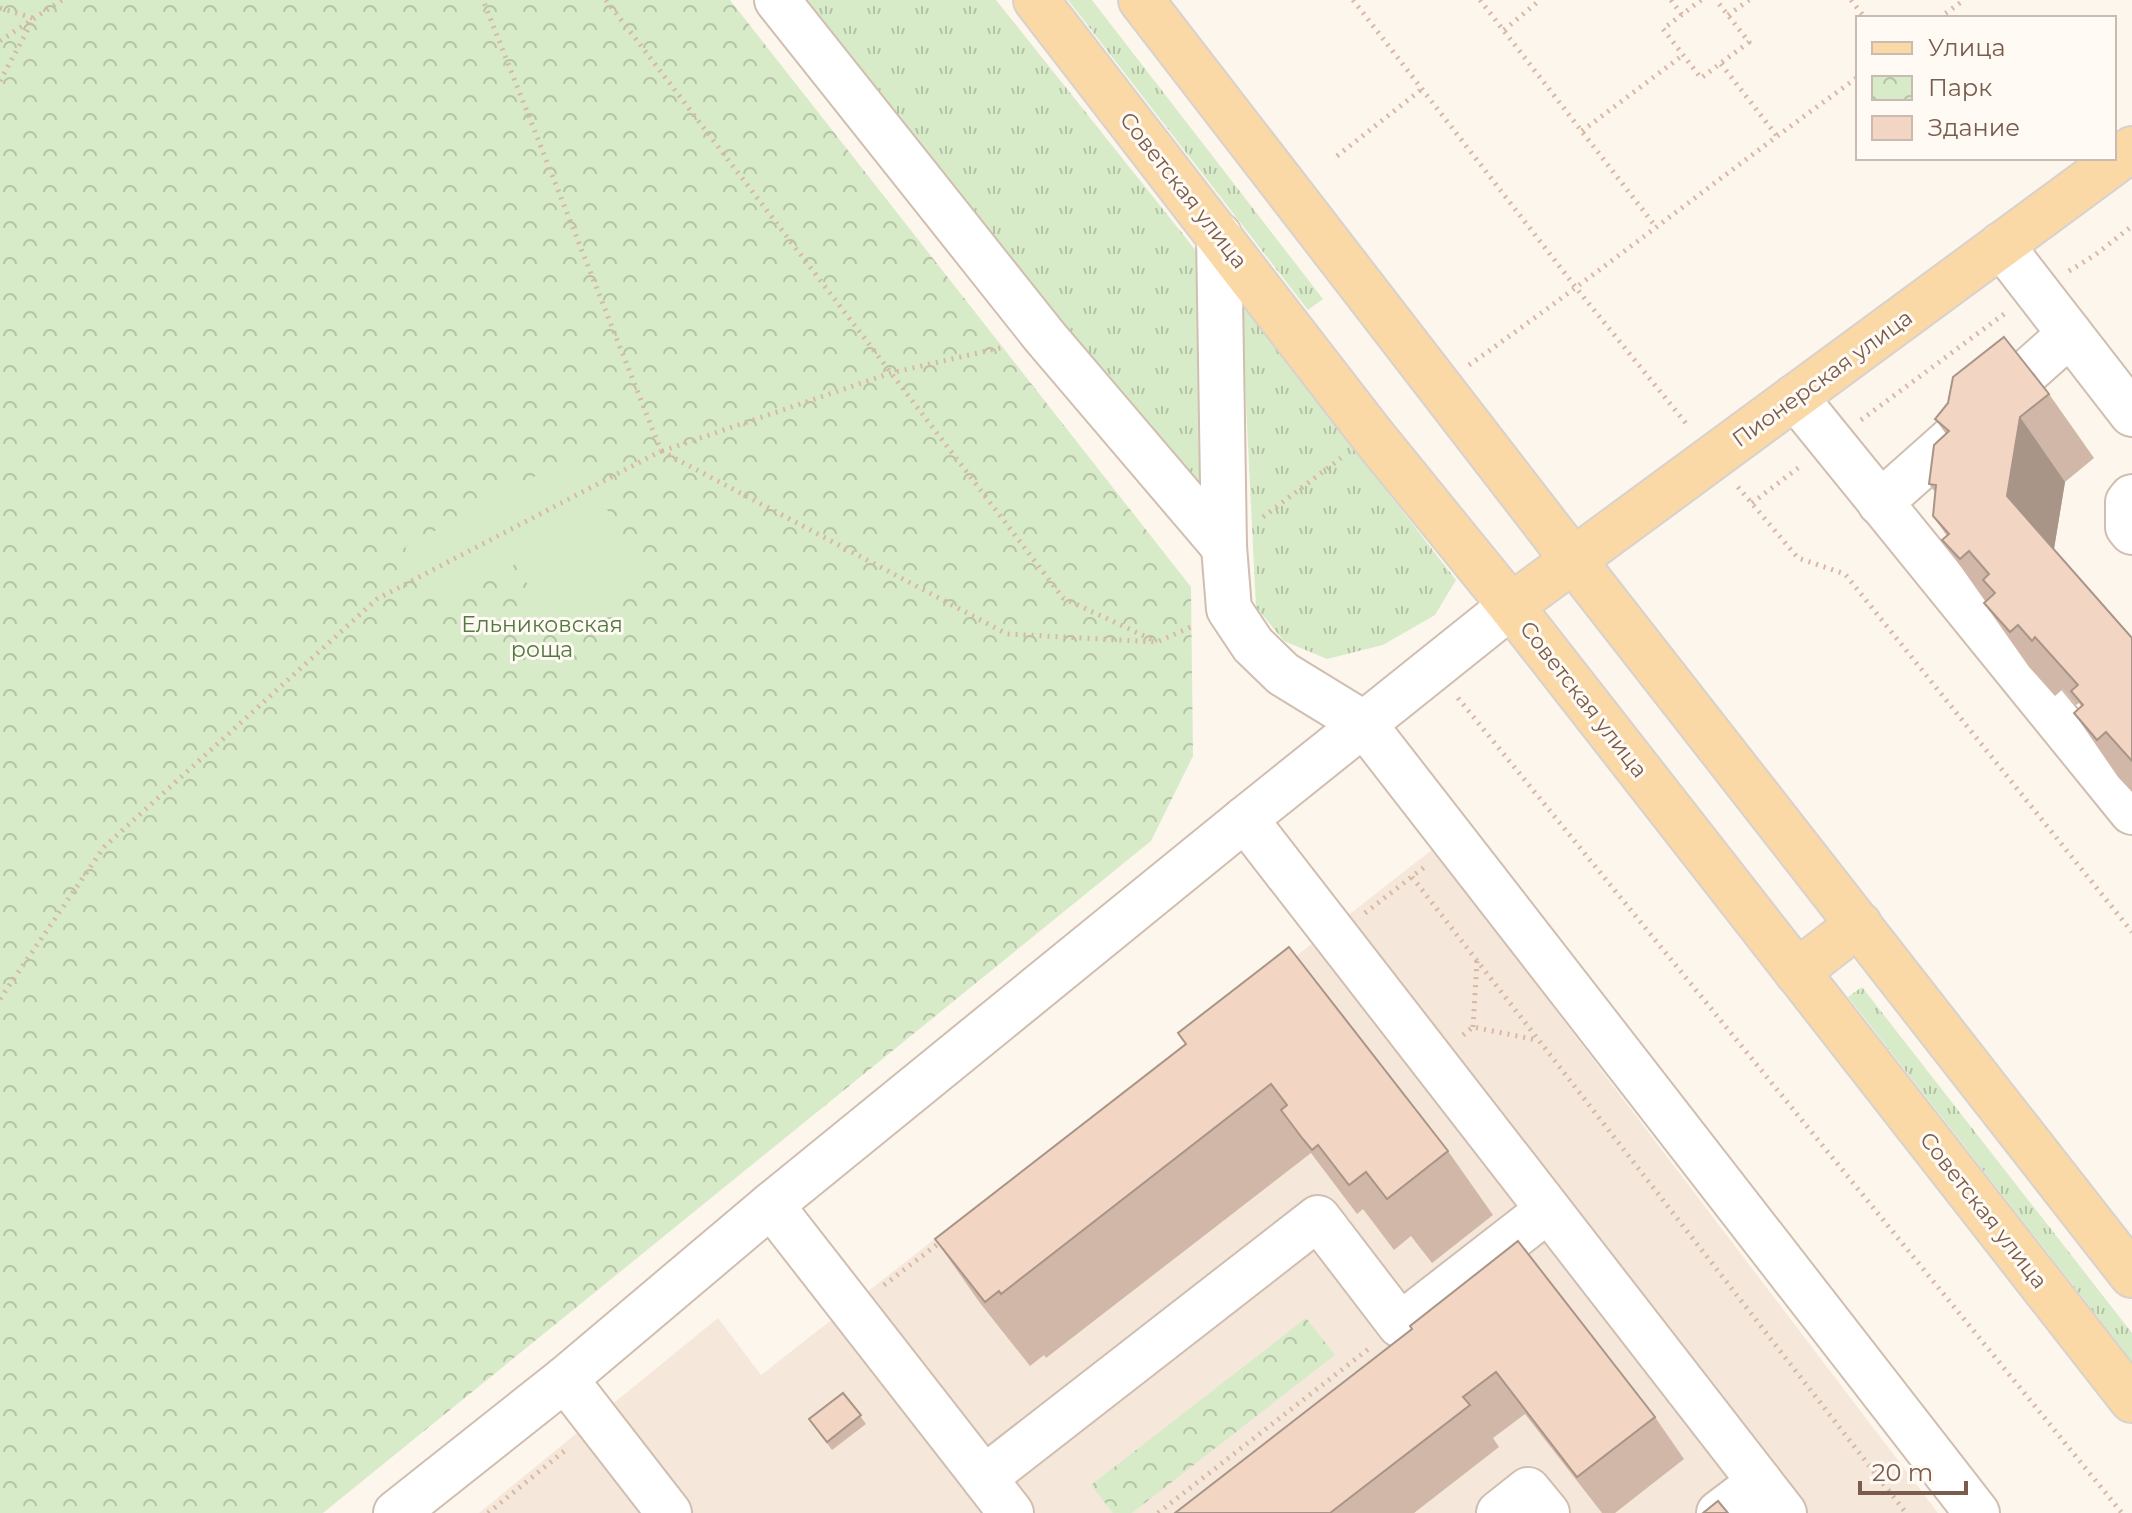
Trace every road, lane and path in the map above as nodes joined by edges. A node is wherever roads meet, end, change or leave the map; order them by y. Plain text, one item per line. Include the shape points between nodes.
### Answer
1 (62, 0) edge
2 (483, 0) edge
3 (606, 0) edge
4 (777, 0) edge
5 (1036, 0) edge
6 (1141, 0) edge
7 (1353, 0) edge
8 (1480, 0) edge
9 (1540, 0) edge
10 (1671, 0) edge
11 (1701, 0) edge
12 (1716, 0) edge
13 (1749, 0) edge
14 (1851, 0) edge
15 (1964, 0) edge
16 (0, 8) edge
17 (1682, 15) junction
18 (1728, 15) junction
19 (1863, 16) edge
20 (1942, 16) edge
21 (34, 18) junction
22 (1504, 31) junction
23 (0, 41) edge
24 (1683, 55) junction
25 (1721, 63) junction
26 (1856, 78) edge
27 (0, 81) edge
28 (1422, 89) junction
29 (1582, 131) junction
30 (1777, 136) junction
31 (2132, 149) edge
32 (1337, 156) dead end
33 (2132, 226) edge
34 (1657, 227) junction
35 (1219, 235) junction
36 (2001, 245) junction
37 (1577, 289) junction
38 (2036, 291) junction
39 (2070, 334) junction
40 (1045, 337) junction
41 (1469, 366) dead end
42 (891, 373) junction
43 (1795, 397) junction
44 (2132, 414) edge
45 (1690, 429) dead end
46 (1830, 443) junction
47 (661, 451) junction
48 (1342, 457) dead end
49 (1733, 480) dead end
50 (2132, 497) edge
51 (1752, 503) junction
52 (1880, 503) junction
53 (2132, 532) edge
54 (1224, 547) junction
55 (1574, 561) junction
56 (1511, 606) junction
57 (1229, 609) junction
58 (1157, 642) junction
59 (1433, 666) junction
60 (1363, 723) junction
61 (2132, 812) edge
62 (1245, 819) junction
63 (1456, 842) junction
64 (1412, 877) junction
65 (1859, 924) junction
66 (2132, 932) edge
67 (1335, 936) junction
68 (1477, 960) junction
69 (1797, 972) junction
70 (0, 999) edge
71 (1538, 1040) junction
72 (771, 1205) junction
73 (1548, 1210) junction
74 (952, 1233) edge
75 (2132, 1275) edge
76 (853, 1310) junction
77 (1400, 1325) junction
78 (565, 1379) junction
79 (2132, 1400) edge
80 (599, 1423) junction
81 (984, 1478) junction
82 (1772, 1497) edge
83 (396, 1513) edge
84 (488, 1513) edge
85 (669, 1513) edge
86 (1011, 1513) edge
87 (1158, 1513) edge
88 (1499, 1513) edge
89 (1547, 1513) edge
90 (1719, 1513) edge
91 (1906, 1513) edge
92 (1977, 1513) edge
93 (2122, 1513) edge

1 - 21 path
2 - 47 path
3 - 42 path
4 - 40 street
5 - 35 main road, Советская улица
6 - 55 main road
7 - 28 path
8 - 22 path
9 - 22 path
10 - 17 path
11 - 17 path
12 - 18 path
13 - 18 path
14 - 19 path
15 - 20 path
16 - 21 path
17 - 24 path via 1663,29
18 - 25 path via 1749,42
21 - 23 path
21 - 27 path
22 - 29 path
24 - 25 path via 1701,78
24 - 29 path
25 - 30 path
26 - 30 path
28 - 32 path
28 - 37 path
29 - 34 path
30 - 34 path
31 - 36 main road, Пионерская улица
33 - 38 path
34 - 37 path
35 - 54 street
35 - 56 main road, Советская улица
36 - 38 street
36 - 43 main road, Пионерская улица
37 - 41 path
37 - 45 path
38 - 39 street
38 - 46 path
39 - 44 street
39 - 52 street
40 - 42 path
40 - 54 street
42 - 47 path
42 - 58 path via 1063,598
43 - 46 street
43 - 55 main road, Пионерская улица
46 - 51 path
46 - 52 street
47 - 58 path via 1007,634
47 - 70 path via 377,599 104,847
48 - 54 path
49 - 51 path
50 - 53 street
51 - 66 path via 1798,558 1845,574
52 - 61 street
54 - 57 street
55 - 56 main road, Пионерская улица
55 - 65 main road
56 - 59 street
56 - 69 main road, Советская улица
57 - 58 path
57 - 60 street via 1253,645 1283,674
59 - 60 street
59 - 93 path
60 - 62 street
60 - 63 street
62 - 67 street
62 - 72 street
63 - 64 path
63 - 92 street
64 - 67 path
64 - 68 path
65 - 69 main road
65 - 75 main road
67 - 73 street
68 - 71 path
68 - 71 path via 1473,1027
69 - 79 main road, Советская улица
71 - 91 path
72 - 76 street
72 - 78 street
73 - 77 street
73 - 82 street
74 - 76 path
76 - 81 street
77 - 81 street via 1318,1218
77 - 87 path
78 - 80 street
78 - 83 street
80 - 84 path
80 - 85 street
81 - 86 street
82 - 90 street
88 - 89 street via 1528,1490

